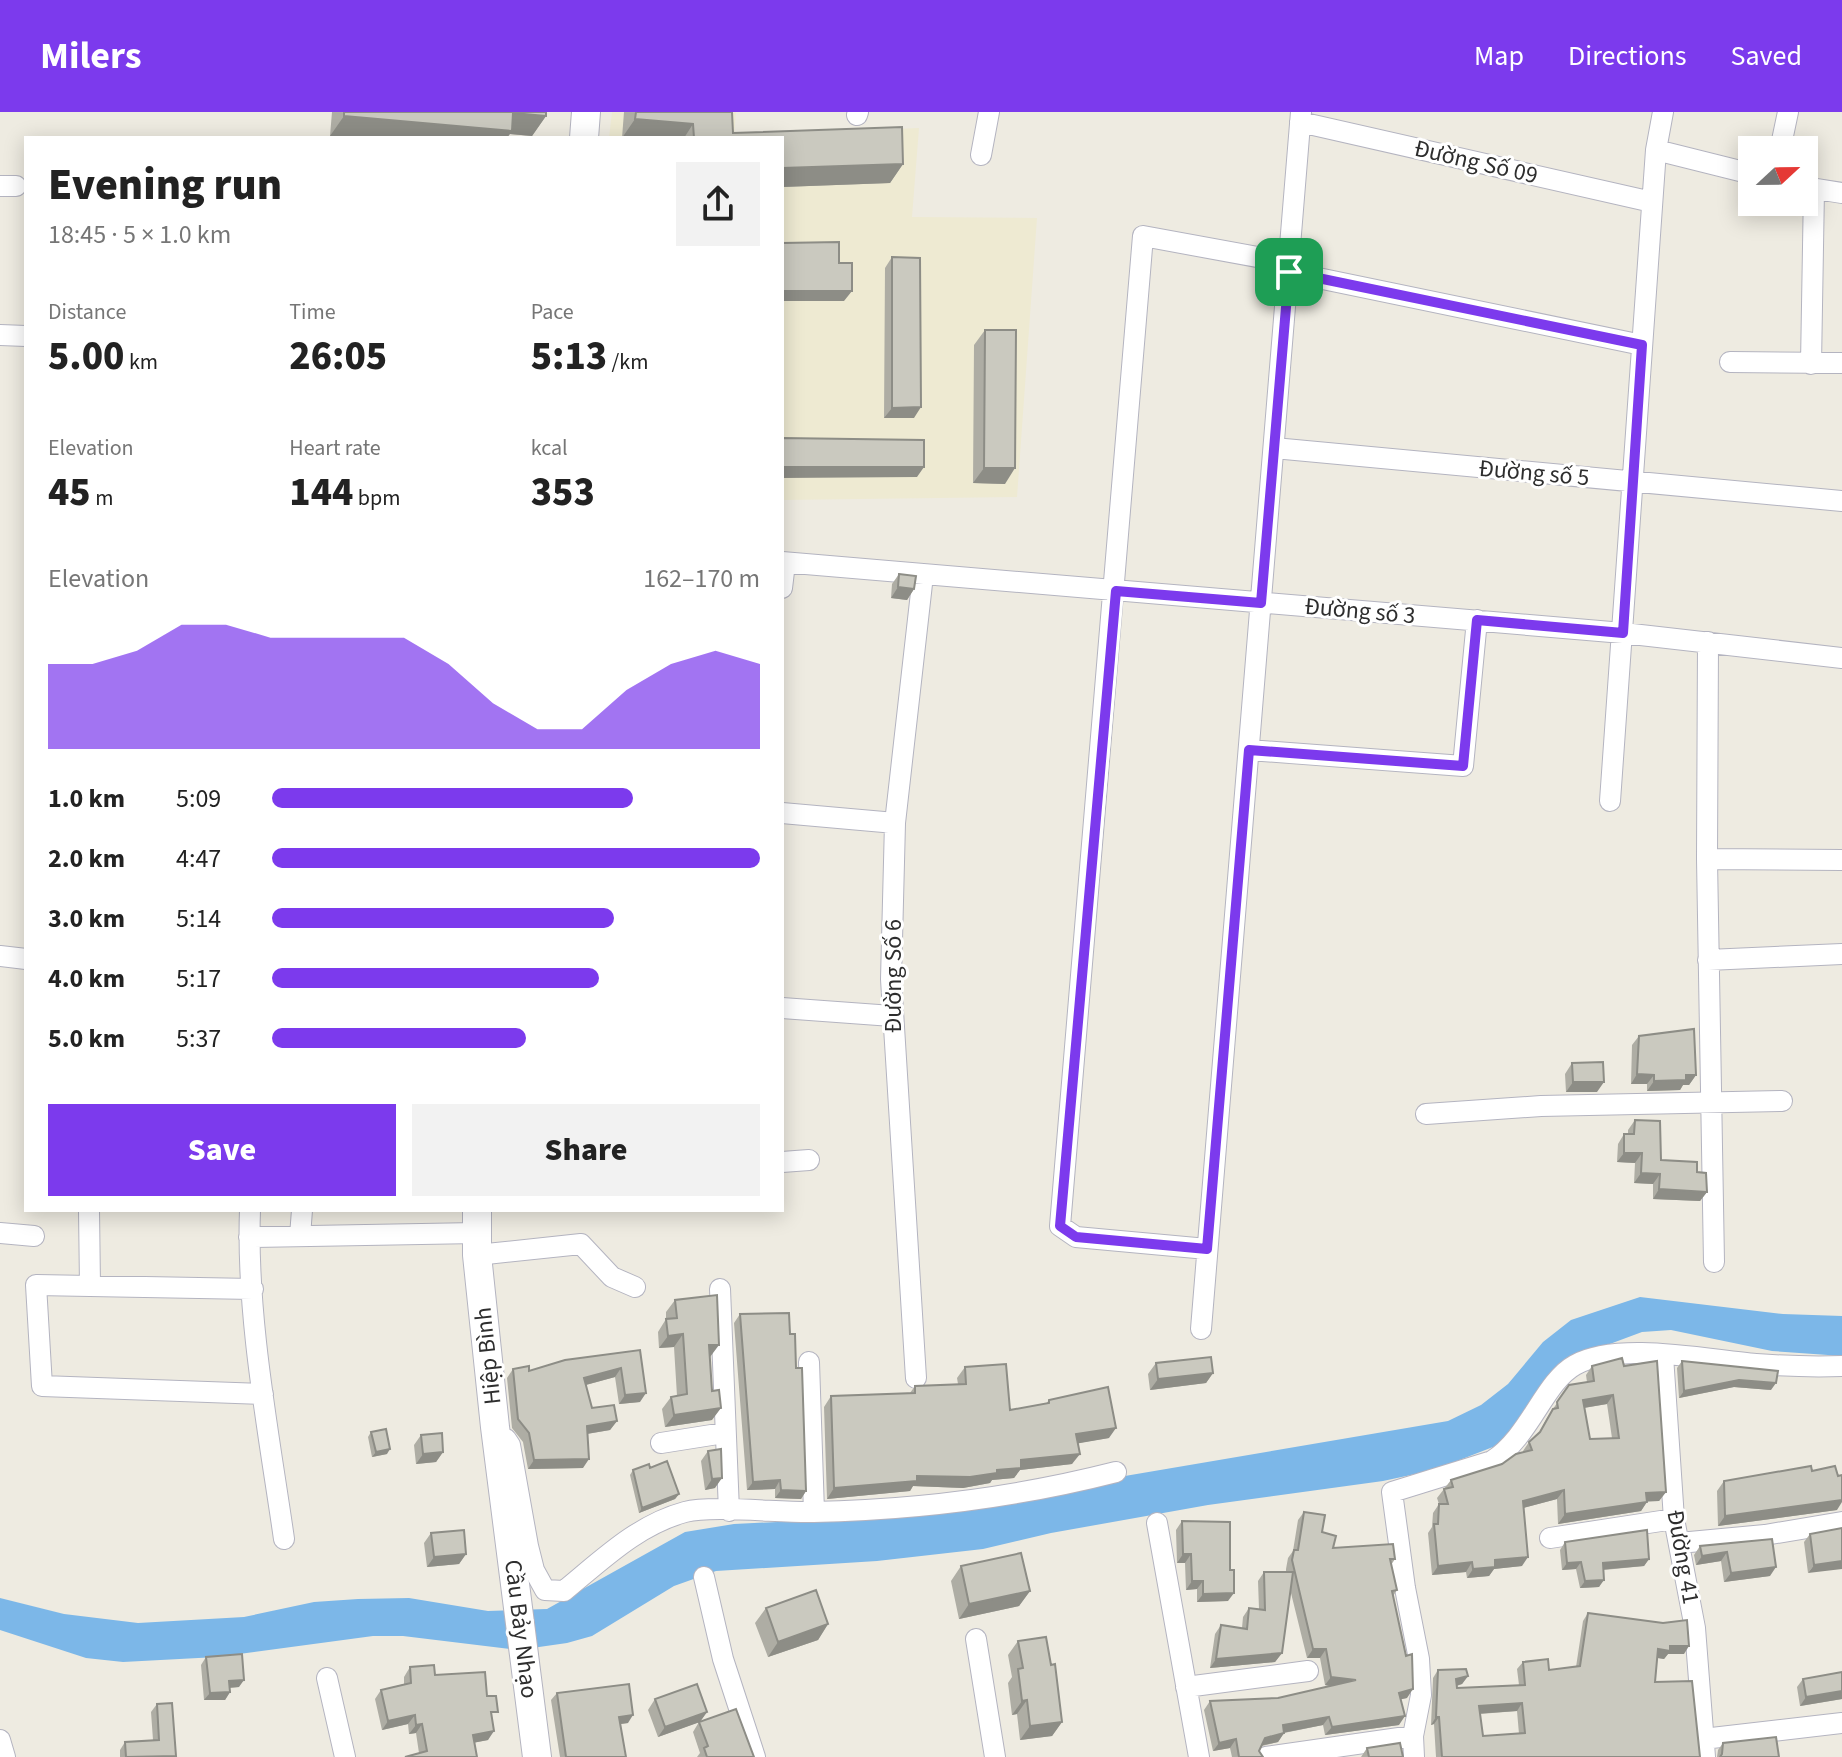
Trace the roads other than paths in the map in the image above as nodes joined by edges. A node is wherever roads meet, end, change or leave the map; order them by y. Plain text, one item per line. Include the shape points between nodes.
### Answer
1 (586, 112) edge
2 (989, 112) edge
3 (1663, 112) edge
4 (1788, 112) edge
5 (1300, 117) edge
6 (584, 136) edge
7 (1783, 136) edge
8 (1656, 150) junction
9 (981, 155) dead end
10 (1738, 170) edge
11 (1818, 189) edge
12 (1842, 193) edge
13 (1652, 202) junction
14 (1809, 216) edge
15 (1289, 267) junction
16 (0, 335) edge
17 (24, 336) edge
18 (1642, 345) junction
19 (1730, 362) dead end
20 (1842, 363) edge
21 (1811, 364) junction
22 (1274, 448) junction
23 (1633, 483) junction
24 (1842, 501) edge
25 (784, 563) edge
26 (923, 575) junction
27 (1116, 591) junction
28 (1261, 603) junction
29 (1477, 620) junction
30 (1623, 633) junction
31 (1708, 642) junction
32 (1842, 658) edge
33 (1249, 750) junction
34 (1610, 801) dead end
35 (784, 813) edge
36 (895, 823) junction
37 (1707, 859) junction
38 (1842, 860) edge
39 (1842, 954) edge
40 (0, 956) edge
41 (24, 959) edge
42 (1708, 960) junction
43 (784, 1008) edge
44 (892, 1016) junction
45 (1782, 1101) dead end
46 (1709, 1102) junction
47 (1426, 1114) dead end
48 (809, 1160) dead end
49 (784, 1162) edge
50 (89, 1212) edge
51 (250, 1212) edge
52 (302, 1212) edge
53 (0, 1233) edge
54 (477, 1233) edge
55 (34, 1236) dead end
56 (300, 1236) junction
57 (249, 1237) junction
58 (1207, 1249) junction
59 (1714, 1262) dead end
60 (90, 1286) junction
61 (635, 1287) dead end
62 (253, 1289) junction
63 (720, 1289) dead end
64 (1201, 1329) dead end
65 (1663, 1356) junction
66 (809, 1362) dead end
67 (1842, 1366) edge
68 (916, 1378) dead end
69 (263, 1394) junction
70 (495, 1427) junction
71 (724, 1433) junction
72 (661, 1443) dead end
73 (1116, 1472) dead end
74 (504, 1501) joint
75 (729, 1511) junction
76 (814, 1512) junction
77 (1674, 1519) junction
78 (1842, 1522) edge
79 (1157, 1523) dead end
80 (1550, 1538) dead end
81 (284, 1539) dead end
82 (1679, 1543) junction
83 (704, 1577) dead end
84 (976, 1639) dead end
85 (1308, 1671) dead end
86 (327, 1678) dead end
87 (1186, 1687) junction
88 (1842, 1723) edge
89 (0, 1740) edge
90 (1413, 1747) edge
91 (1704, 1748) edge
92 (5, 1757) edge
93 (345, 1757) edge
94 (537, 1757) edge
95 (755, 1757) edge
96 (995, 1757) edge
97 (1199, 1757) edge
98 (1266, 1757) edge

1 - 6 main road
2 - 9 street
3 - 8 street
4 - 7 street
5 - 13 street, Đường Số 09
5 - 15 street
8 - 10 street
8 - 13 street
11 - 12 street
13 - 18 street
14 - 21 street
15 - 18 street
15 - 22 street
15 - 27 street via 1143,236
16 - 17 street
18 - 23 street
19 - 21 street
20 - 21 street
22 - 23 street, Đường số 5
22 - 28 street
23 - 24 street, Đường số 5
23 - 30 street
25 - 26 street, Đường số 3
26 - 27 street, Đường số 3
26 - 36 street, Đường Số 6
27 - 28 street, Đường số 3
27 - 58 street via 1060,1226 1076,1237
28 - 29 street, Đường số 3
28 - 33 street
29 - 30 street, Đường số 3
29 - 33 street via 1463,766
30 - 31 street, Đường số 3
30 - 34 street
31 - 32 street, Đường số 3
31 - 37 street
33 - 58 street
35 - 36 street
36 - 44 street, Đường Số 6
37 - 38 street
37 - 42 street
39 - 42 street
40 - 41 street
42 - 46 street
43 - 44 street
44 - 68 street, Đường Số 6
45 - 46 street
46 - 47 street
46 - 59 street
48 - 49 street
50 - 60 street
51 - 57 street
52 - 56 street
53 - 55 street
54 - 56 street
54 - 61 street via 581,1244 612,1277
54 - 70 main road, Hiệp Bình
56 - 57 street
57 - 62 street
58 - 64 street
60 - 62 street
60 - 69 street via 36,1285 42,1386
62 - 69 street
63 - 71 street
65 - 67 street
65 - 77 street, Đường 41
65 - 90 street via 1630,1352 1573,1366 1506,1452 1392,1492 1419,1659 1421,1695
66 - 76 street
69 - 81 street
70 - 74 main road, Hiệp Bình
70 - 75 street via 510,1445 528,1546 545,1590 564,1591 639,1531 688,1511
71 - 72 street
71 - 75 street
73 - 76 street via 998,1495
74 - 94 main road, Cầu Bảy Nhạo
75 - 76 street
77 - 80 street
77 - 82 street, Đường 41
78 - 82 street
79 - 87 street
82 - 91 street, Đường 41 via 1695,1628
83 - 95 street via 723,1659
84 - 96 street
85 - 87 street
86 - 93 street
87 - 97 street
88 - 91 street
89 - 92 street
90 - 98 street

